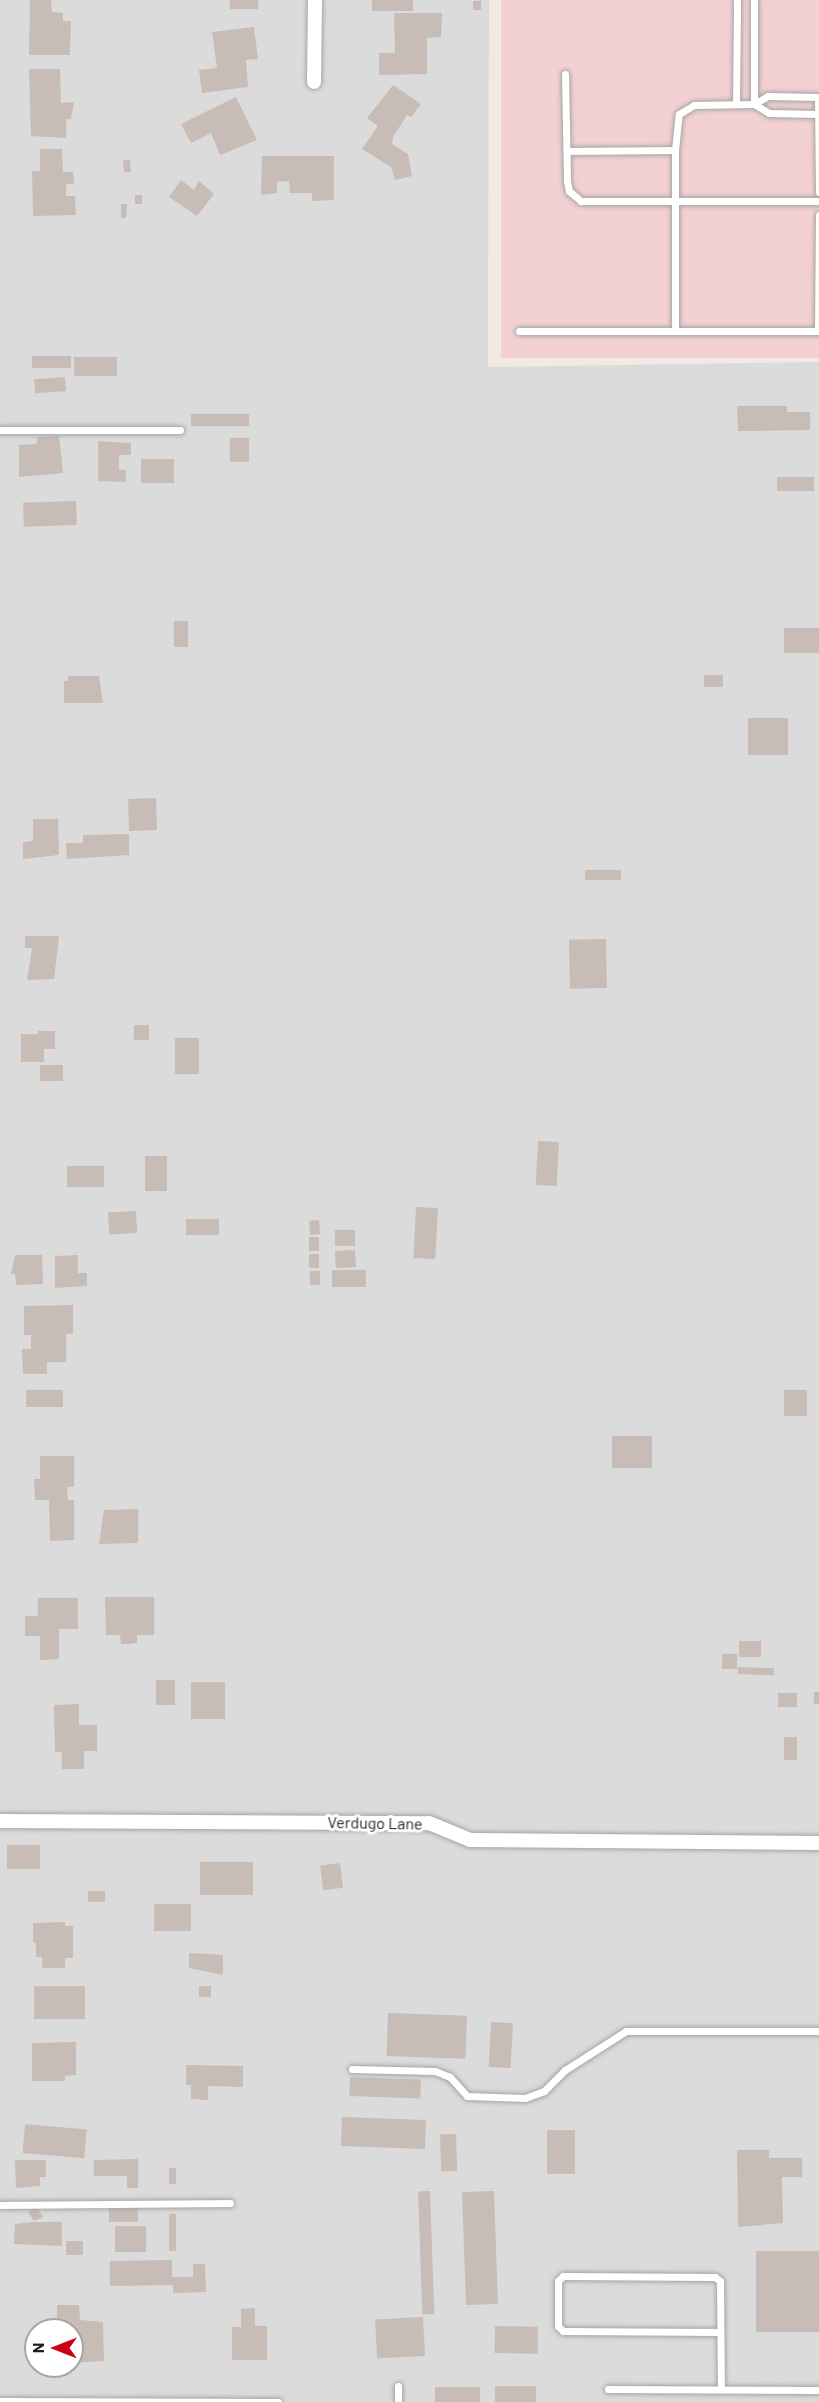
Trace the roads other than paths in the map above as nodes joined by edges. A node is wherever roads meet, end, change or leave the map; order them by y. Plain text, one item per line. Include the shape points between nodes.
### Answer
1 (315, 0) edge
2 (737, 0) edge
3 (754, 0) edge
4 (565, 74) dead end
5 (314, 82) dead end
6 (819, 97) edge
7 (736, 104) junction
8 (754, 104) junction
9 (819, 114) edge
10 (675, 150) junction
11 (567, 151) junction
12 (819, 192) edge
13 (819, 201) edge
14 (675, 202) junction
15 (819, 215) edge
16 (519, 331) dead end
17 (675, 331) junction
18 (819, 331) edge
19 (0, 430) edge
20 (180, 430) dead end
21 (0, 1821) edge
22 (819, 1843) edge
23 (819, 2031) edge
24 (352, 2069) dead end
25 (230, 2203) dead end
26 (0, 2205) edge
27 (720, 2332) junction
28 (398, 2386) dead end
29 (608, 2389) dead end
30 (721, 2389) junction
31 (819, 2390) edge
32 (0, 2401) edge
33 (278, 2402) edge
34 (398, 2402) edge

1 - 5 street
2 - 7 lane
3 - 8 lane
4 - 11 lane
6 - 8 lane via 768,96
6 - 9 lane
7 - 8 lane
7 - 10 lane via 685,108 675,123
8 - 9 lane via 769,113
9 - 12 lane
10 - 11 lane
10 - 14 lane
11 - 14 lane via 569,191 581,201
13 - 14 lane
14 - 17 lane
15 - 18 lane
16 - 17 lane
17 - 18 lane
19 - 20 lane
21 - 22 street, Verdugo Lane via 429,1822 470,1840
23 - 24 lane via 626,2031 565,2070 544,2091 525,2098 466,2096 450,2077 435,2071
25 - 26 lane
27 - 27 lane via 720,2282 715,2277 563,2277 558,2282 558,2326 563,2331
27 - 30 lane
28 - 34 lane
29 - 30 lane
30 - 31 lane
32 - 33 lane

